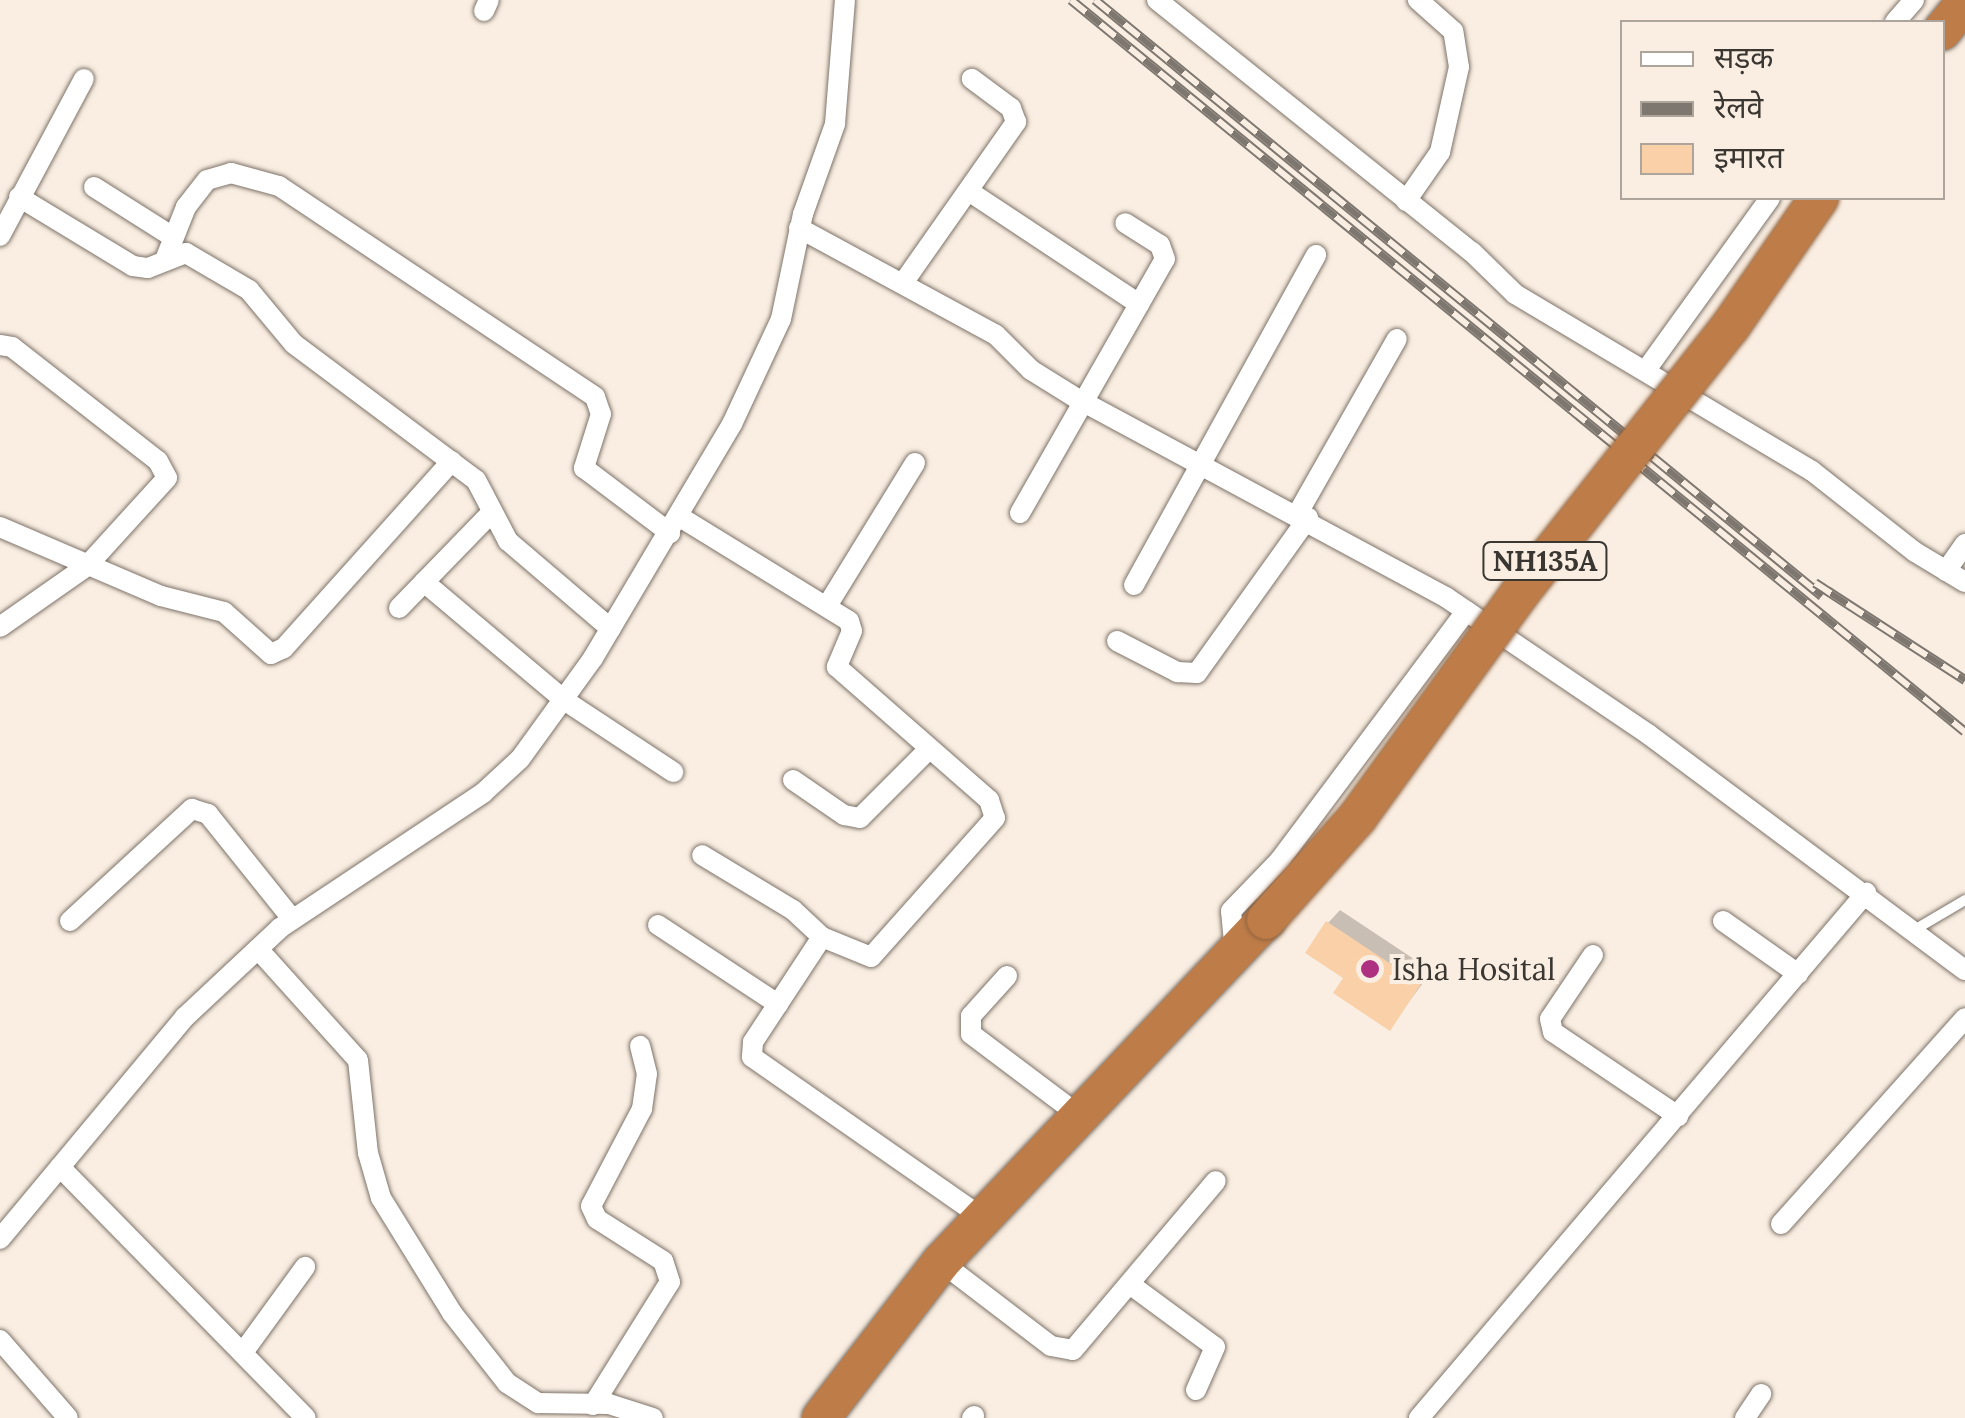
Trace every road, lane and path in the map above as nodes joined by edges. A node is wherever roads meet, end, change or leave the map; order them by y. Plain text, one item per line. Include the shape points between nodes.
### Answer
1 (844, 0) edge
2 (1158, 0) edge
3 (1418, 0) edge
4 (1914, 0) edge
5 (1965, 3) edge
6 (1898, 20) edge
7 (1945, 27) edge
8 (84, 79) dead end
9 (972, 79) dead end
10 (94, 188) dead end
11 (970, 192) junction
12 (19, 197) junction
13 (1769, 200) edge
14 (1817, 200) edge
15 (1406, 201) junction
16 (1125, 223) dead end
17 (799, 228) junction
18 (0, 236) edge
19 (173, 237) junction
20 (1316, 255) dead end
21 (164, 260) junction
22 (904, 283) junction
23 (1140, 304) junction
24 (1397, 339) dead end
25 (0, 345) edge
26 (1646, 370) junction
27 (1086, 403) junction
28 (452, 461) junction
29 (1202, 463) junction
30 (915, 464) dead end
31 (1020, 513) dead end
32 (490, 514) junction
33 (1303, 516) junction
34 (675, 525) junction
35 (0, 527) edge
36 (1965, 544) edge
37 (87, 566) junction
38 (1946, 570) junction
39 (424, 582) junction
40 (1965, 582) edge
41 (1134, 584) dead end
42 (827, 606) junction
43 (399, 608) dead end
44 (1466, 610) junction
45 (0, 627) edge
46 (611, 629) junction
47 (1117, 641) dead end
48 (564, 700) junction
49 (929, 749) junction
50 (673, 772) dead end
51 (793, 780) dead end
52 (702, 854) dead end
53 (1866, 893) junction
54 (1965, 900) edge
55 (292, 919) junction
56 (1723, 920) dead end
57 (70, 921) dead end
58 (658, 925) dead end
59 (1916, 929) junction
60 (822, 937) junction
61 (258, 949) junction
62 (1234, 953) junction
63 (1593, 955) dead end
64 (1965, 970) edge
65 (1798, 974) junction
66 (1007, 976) dead end
67 (778, 1004) junction
68 (1965, 1018) edge
69 (640, 1046) dead end
70 (1080, 1116) junction
71 (1678, 1116) junction
72 (60, 1167) junction
73 (1216, 1182) dead end
74 (984, 1219) junction
75 (1781, 1224) dead end
76 (0, 1239) edge
77 (941, 1262) junction
78 (305, 1267) dead end
79 (1131, 1285) junction
80 (0, 1340) edge
81 (244, 1350) junction
82 (1196, 1390) dead end
83 (1760, 1394) dead end
84 (593, 1405) junction
85 (554, 1412) edge
86 (68, 1418) edge
87 (306, 1418) edge
88 (653, 1418) edge
89 (821, 1418) edge
90 (1419, 1418) edge
91 (1745, 1418) edge

1 - 17 street via 839,106
2 - 15 street
3 - 15 street via 1453,30 1458,67 1440,152
4 - 6 street
5 - 7 highway
8 - 12 street
9 - 11 street via 1011,108 1016,122
10 - 19 street
11 - 22 street
11 - 23 street
12 - 18 street
12 - 21 street via 133,266
13 - 26 street
14 - 62 highway, NH135A, bridge via 1730,327 1519,594 1357,818
15 - 26 street via 1515,294
16 - 23 street via 1164,251
17 - 22 street
17 - 34 street via 770,347
19 - 21 street
19 - 34 street via 200,188 219,174 278,186 595,397 601,414 584,468
20 - 29 street
21 - 28 street via 198,255 249,290 294,344
22 - 27 street via 996,335 1031,370
23 - 27 street
24 - 33 street
25 - 37 street via 12,347 166,471 158,494
26 - 38 street via 1812,471
27 - 29 street
27 - 31 street
28 - 32 street via 485,490
28 - 37 street via 284,648 271,654 224,612
29 - 33 street
29 - 41 street
30 - 42 street
32 - 39 street
32 - 46 street via 540,572
33 - 44 street
33 - 47 street via 1196,673 1177,672
34 - 42 street
34 - 46 street
35 - 37 street
36 - 38 street
37 - 45 street
38 - 40 street
39 - 43 street
39 - 48 street
42 - 49 street via 852,625 837,667
44 - 53 street
44 - 62 street via 1280,860 1232,911
46 - 48 street
48 - 50 street
48 - 55 street via 520,759 483,793
49 - 51 street via 860,818 844,815
49 - 60 street via 989,800 991,828 877,954 865,956
52 - 60 street via 792,910
53 - 59 street
53 - 65 street
54 - 59 lane
55 - 57 street via 208,814 192,809
55 - 61 street
56 - 65 street
58 - 67 street
59 - 64 street
60 - 67 street
61 - 72 street via 185,1017
61 - 85 street via 358,1060 368,1152 396,1230 507,1383
62 - 70 highway, NH135A
63 - 71 street via 1550,1019 1553,1032
65 - 71 street
66 - 70 street via 971,1016 971,1034
67 - 74 street via 753,1042 752,1057
68 - 75 street
69 - 84 street via 648,1074 642,1109 591,1206 597,1219 663,1261 670,1282
70 - 74 highway, NH135A
71 - 90 street
72 - 76 street
72 - 81 street
73 - 79 street
74 - 77 highway, NH135A
77 - 79 street via 1064,1350 1083,1343
77 - 89 highway, NH135A
78 - 81 street
79 - 82 street via 1215,1347
80 - 86 street
81 - 87 street
83 - 91 street
84 - 85 street
84 - 88 street

